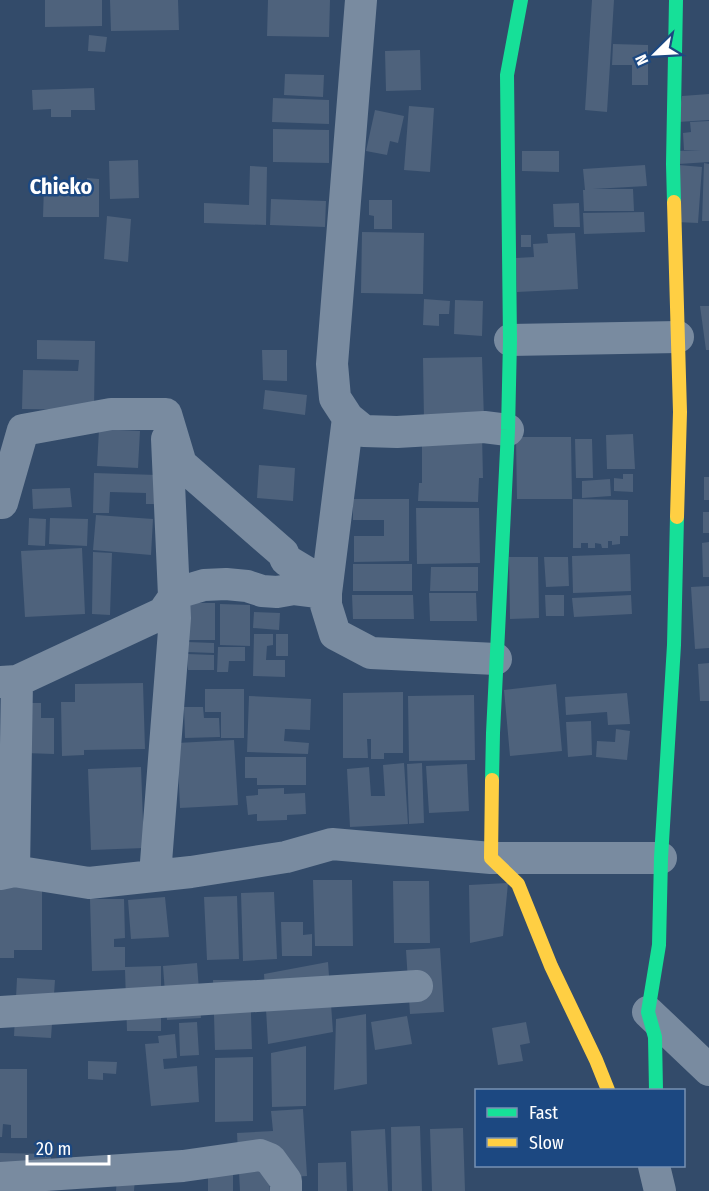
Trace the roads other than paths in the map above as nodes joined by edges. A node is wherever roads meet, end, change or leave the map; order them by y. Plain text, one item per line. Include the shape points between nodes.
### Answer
1 (361, 0) edge
2 (521, 0) edge
3 (676, 0) edge
4 (678, 337) junction
5 (510, 340) junction
6 (166, 414) junction
7 (348, 418) junction
8 (508, 430) junction
9 (0, 503) edge
10 (326, 592) junction
11 (174, 598) junction
12 (496, 658) junction
13 (8, 681) edge
14 (491, 858) junction
15 (661, 858) junction
16 (7, 872) edge
17 (155, 875) junction
18 (417, 986) dead end
19 (0, 1012) edge
20 (648, 1012) junction
21 (709, 1070) edge
22 (608, 1089) edge
23 (656, 1089) edge
24 (654, 1167) edge
25 (0, 1178) edge
26 (286, 1191) edge
27 (660, 1191) edge

1 - 7 street via 332,364 335,398
2 - 5 street via 507,75
3 - 4 street via 673,164
4 - 5 street
4 - 15 street via 674,645
5 - 8 street
6 - 9 street via 111,414 24,430
6 - 10 street via 181,464
6 - 11 street
7 - 8 street via 364,430
7 - 10 street
8 - 12 street
10 - 11 street via 262,591 226,584 204,585 177,593
10 - 12 street via 335,634 371,653
11 - 13 street via 163,613
11 - 17 street
12 - 14 street
13 - 16 street
14 - 15 street
14 - 17 street via 332,844 286,857
14 - 22 street via 518,884 550,966
15 - 20 street via 659,945
16 - 17 street via 89,883
18 - 19 street
20 - 21 street
20 - 23 street via 655,1037
24 - 27 street
25 - 26 street via 183,1166 260,1155 276,1166 286,1181

